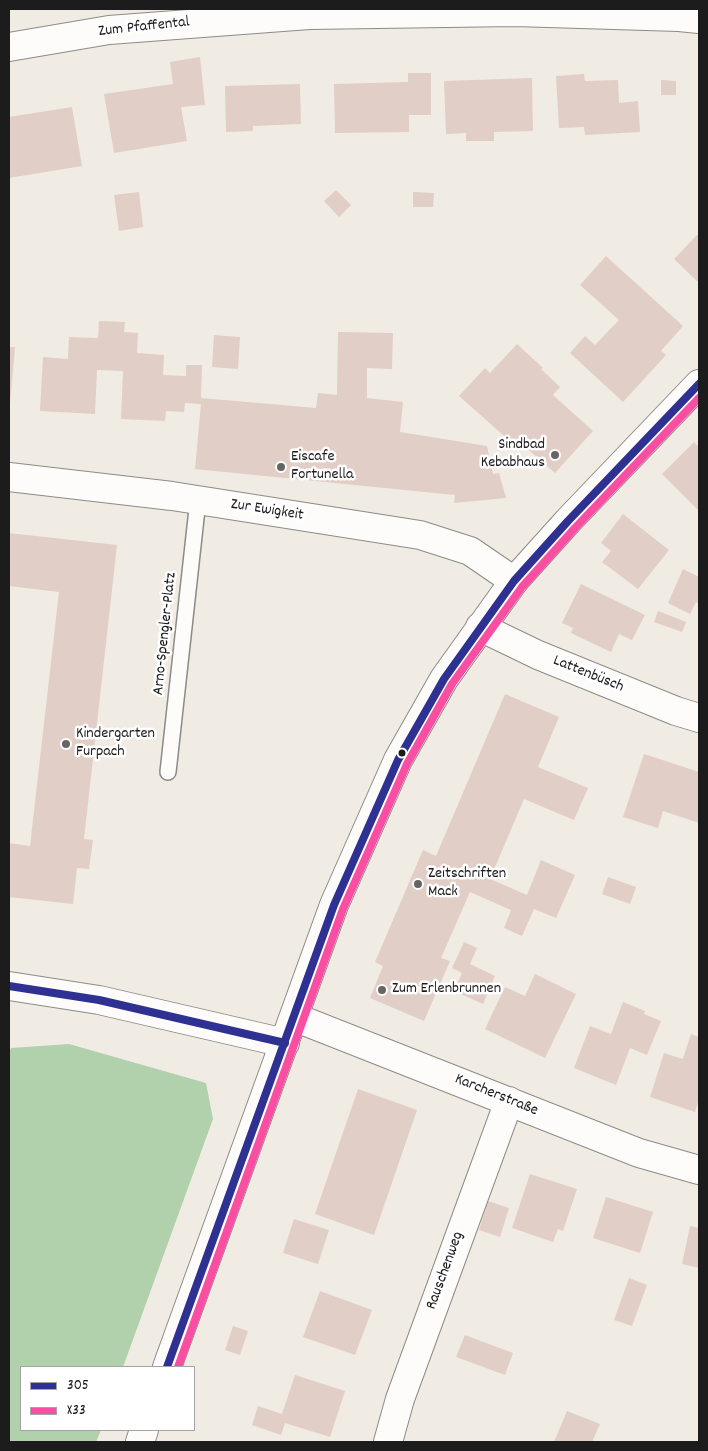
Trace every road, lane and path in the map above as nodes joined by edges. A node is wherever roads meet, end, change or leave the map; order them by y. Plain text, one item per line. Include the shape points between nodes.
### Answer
1 (516, 10) edge
2 (310, 12) edge
3 (699, 19) edge
4 (111, 20) edge
5 (9, 47) edge
6 (699, 384) edge
7 (9, 477) edge
8 (198, 500) junction
9 (514, 582) junction
10 (480, 627) junction
11 (699, 718) edge
12 (168, 772) dead end
13 (9, 986) edge
14 (294, 1017) junction
15 (285, 1043) junction
16 (509, 1101) junction
17 (699, 1170) edge
18 (167, 1366) edge
19 (388, 1442) edge

1 - 2 street, Zum Pfaffental
1 - 3 street, Zum Pfaffental
2 - 4 street, Zum Pfaffental
4 - 5 street, Zum Pfaffental
6 - 9 street
7 - 8 street, Zur Ewigkeit
8 - 9 street, Zur Ewigkeit via 420,535 470,550
8 - 12 lane, Arno-Spengler-Platz
9 - 10 street
10 - 11 street, Lattenbüsch via 538,655
10 - 14 street via 444,679 398,760 334,905
13 - 15 street via 99,1000
14 - 15 street
14 - 16 street, Karcherstraße
15 - 18 street
16 - 17 street, Karcherstraße via 639,1153
16 - 19 street, Rauschenweg via 403,1390

